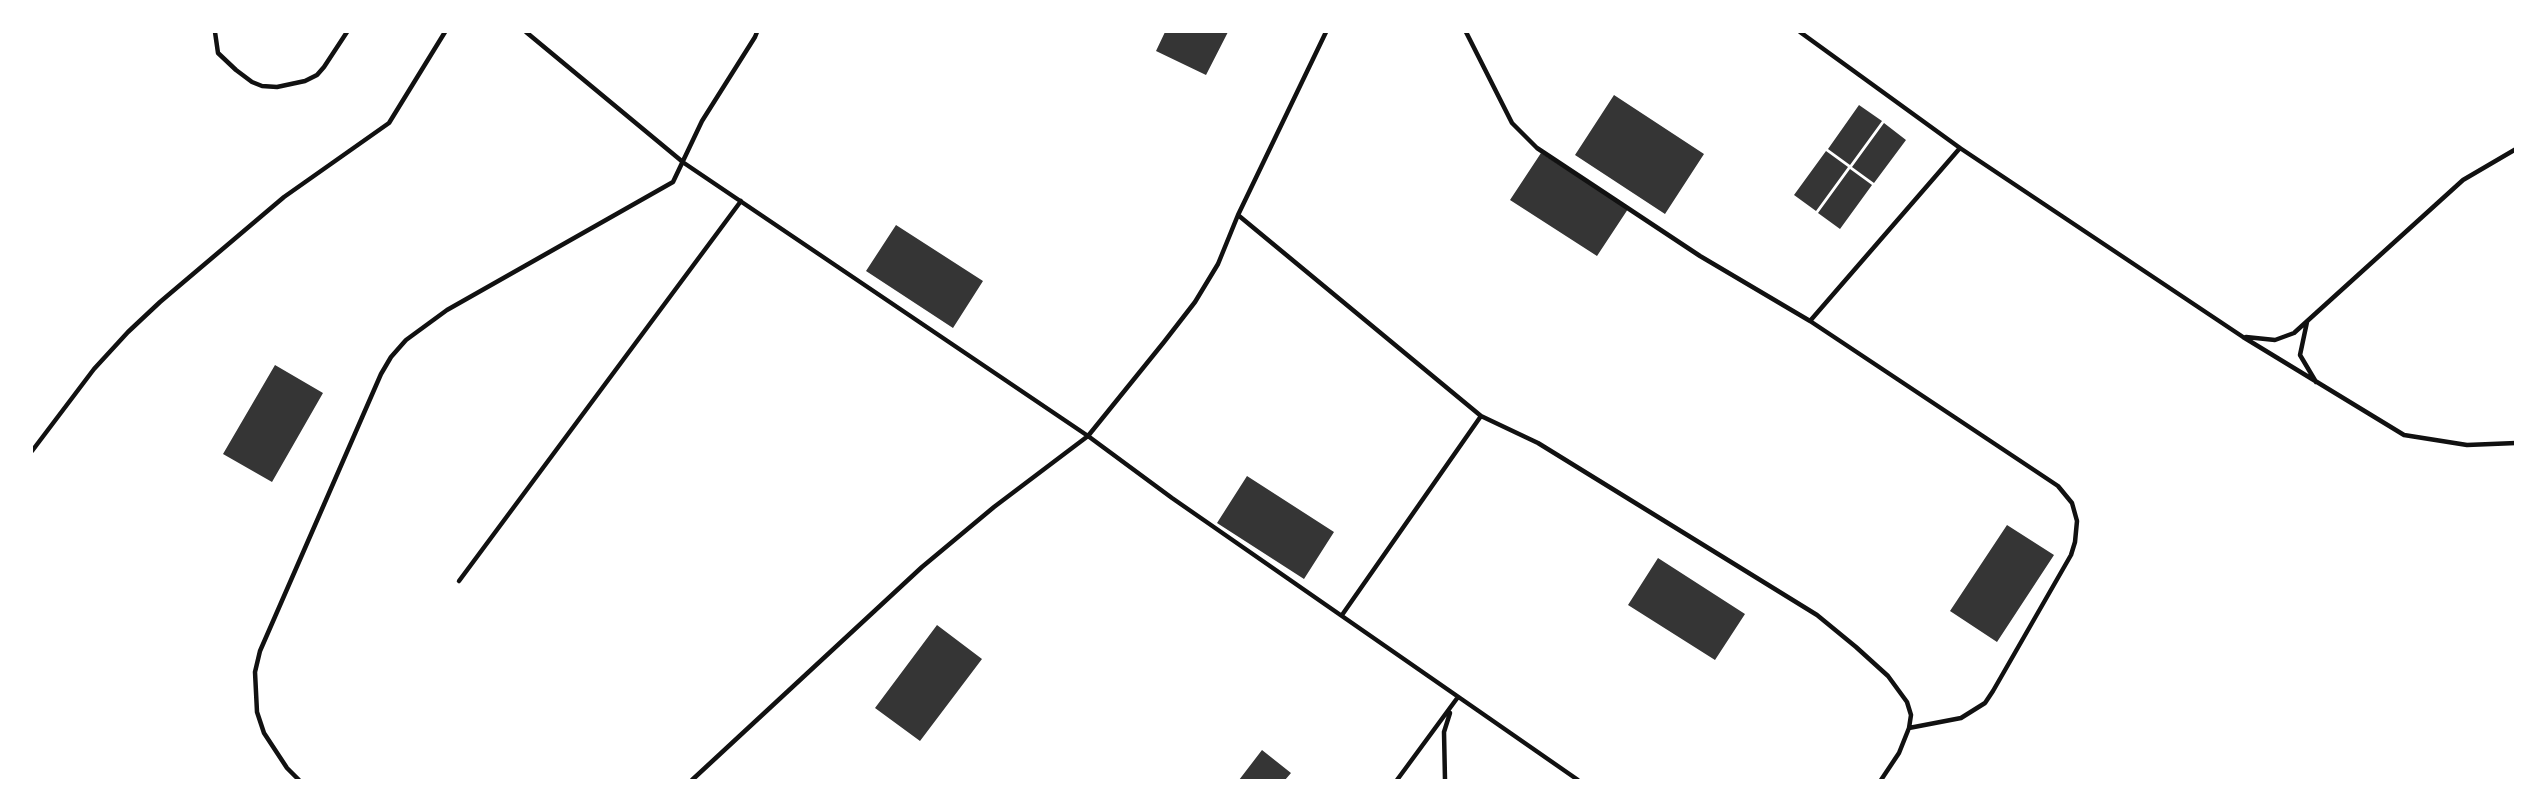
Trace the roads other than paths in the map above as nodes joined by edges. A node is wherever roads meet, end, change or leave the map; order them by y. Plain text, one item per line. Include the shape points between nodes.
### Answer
1 (215, 32) edge
2 (347, 32) edge
3 (445, 32) edge
4 (526, 32) edge
5 (757, 32) edge
6 (1326, 32) edge
7 (1466, 32) edge
8 (1800, 32) edge
9 (1960, 148) junction
10 (2515, 149) edge
11 (684, 163) junction
12 (741, 201) junction
13 (1238, 215) junction
14 (1810, 321) junction
15 (2307, 321) junction
16 (2243, 337) junction
17 (2317, 384) junction
18 (1481, 416) junction
19 (1088, 436) junction
20 (2515, 443) edge
21 (32, 451) edge
22 (458, 581) dead end
23 (1342, 615) junction
24 (1458, 697) junction
25 (1909, 728) junction
26 (299, 780) edge
27 (692, 780) edge
28 (1397, 780) edge
29 (1445, 780) edge
30 (1578, 780) edge
31 (1881, 780) edge

1 - 2 lane via 218,53 236,70 252,82 277,87 317,75
3 - 21 lane via 389,123 284,197 160,302 94,369
4 - 11 lane
5 - 11 lane via 702,121
6 - 13 lane
7 - 14 lane via 1512,123 1537,148 1700,257
8 - 9 lane
9 - 14 lane
9 - 16 lane
10 - 15 lane via 2463,180
11 - 12 lane
11 - 26 lane via 665,189 447,310 391,357 260,651 255,672 257,712 264,733
12 - 19 lane
12 - 22 lane
13 - 18 lane
13 - 19 lane via 1218,264 1195,302
14 - 25 lane via 2046,478 2076,512 2071,555 1985,703 1961,718
15 - 16 lane via 2286,338
15 - 17 lane via 2300,355
16 - 17 lane
17 - 20 lane via 2404,435 2467,445
18 - 23 lane
18 - 25 lane via 1538,443 1817,615 1888,676 1907,702
19 - 23 lane
19 - 27 lane via 922,567
23 - 24 lane
24 - 28 lane
24 - 29 lane via 1444,732
24 - 30 lane
25 - 31 lane

